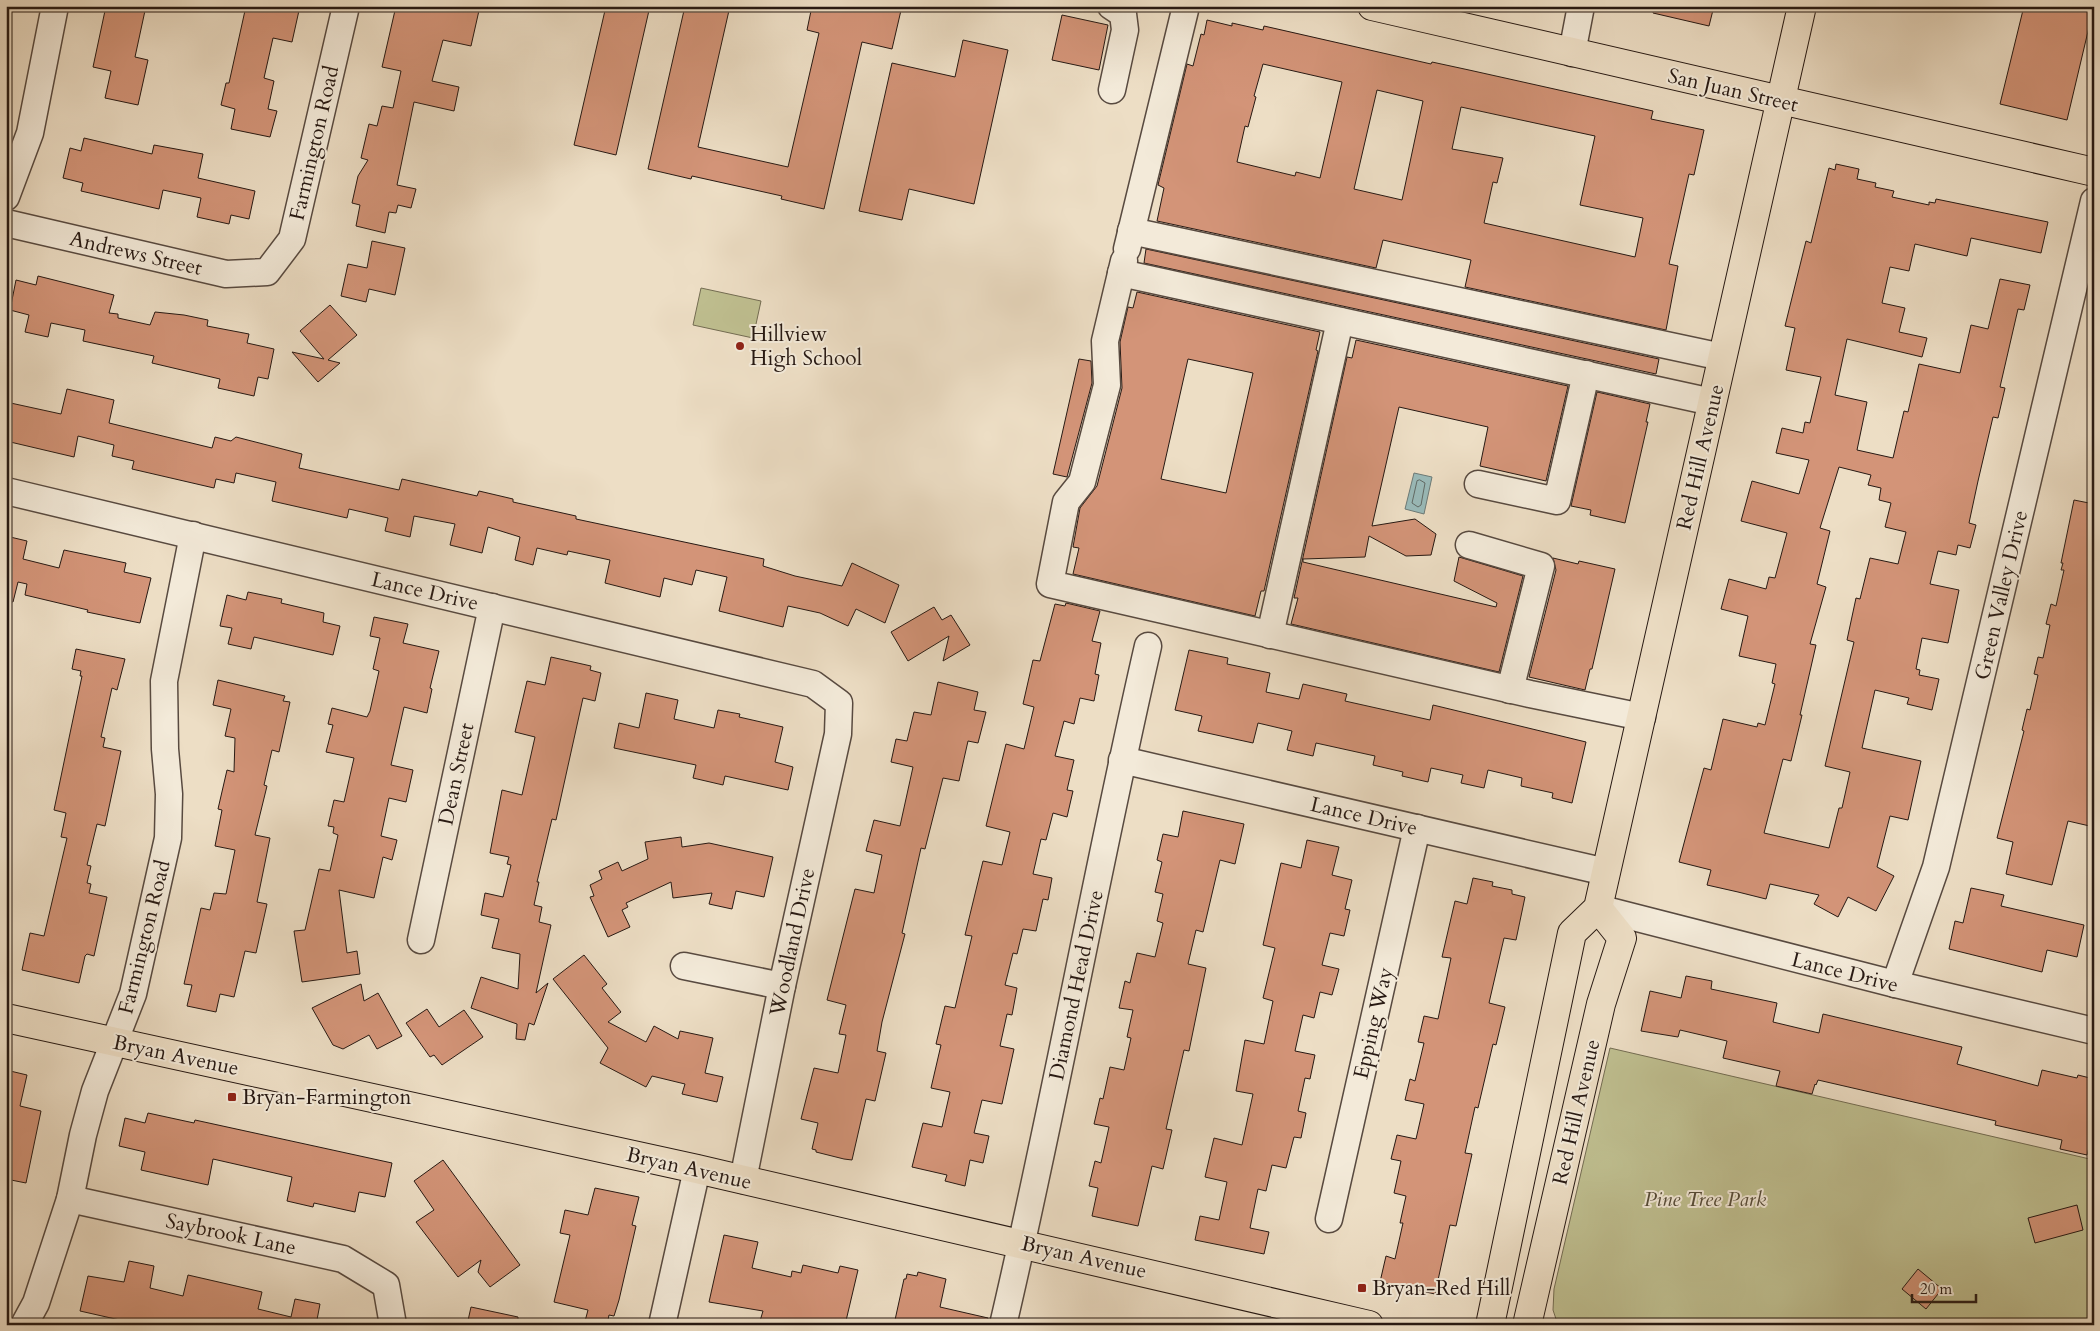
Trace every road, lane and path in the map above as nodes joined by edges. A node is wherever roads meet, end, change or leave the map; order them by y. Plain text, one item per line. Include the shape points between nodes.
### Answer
1 (55, 6) edge
2 (346, 6) edge
3 (1111, 6) edge
4 (1186, 6) edge
5 (1372, 6) edge
6 (1581, 6) edge
7 (1802, 6) edge
8 (1572, 53) junction
9 (1112, 90) dead end
10 (1780, 101) junction
11 (2094, 172) edge
12 (6, 197) edge
13 (2094, 201) edge
14 (6, 223) edge
15 (1126, 254) junction
16 (267, 272) joint
17 (1340, 321) junction
18 (1722, 357) junction
19 (1586, 374) junction
20 (1712, 402) junction
21 (1478, 484) dead end
22 (6, 491) edge
23 (193, 536) junction
24 (1469, 546) dead end
25 (492, 607) junction
26 (1270, 635) junction
27 (1148, 646) dead end
28 (1510, 690) junction
29 (839, 703) joint
30 (1642, 716) junction
31 (1122, 760) junction
32 (1417, 828) junction
33 (1606, 872) junction
34 (1598, 908) junction
35 (421, 940) dead end
36 (684, 966) dead end
37 (1895, 984) junction
38 (782, 986) junction
39 (6, 1018) edge
40 (2094, 1031) edge
41 (114, 1042) junction
42 (697, 1169) junction
43 (743, 1180) junction
44 (70, 1199) junction
45 (1329, 1219) dead end
46 (1022, 1243) junction
47 (1311, 1318) edge
48 (24, 1325) edge
49 (393, 1325) edge
50 (662, 1325) edge
51 (1003, 1325) edge
52 (1369, 1325) edge
53 (1490, 1325) edge
54 (1527, 1325) edge

1 - 12 street via 30,133
2 - 16 street, Farmington Road via 292,238
3 - 9 street via 1123,14 1125,30
4 - 15 street
5 - 8 main road, San Juan Street
6 - 8 street
7 - 10 main road, Red Hill Avenue
8 - 10 main road, San Juan Street
10 - 11 main road, San Juan Street
10 - 18 main road, Red Hill Avenue
13 - 37 street, Green Valley Drive via 1936,867
14 - 16 street, Andrews Street via 226,274
15 - 17 street
15 - 18 street
15 - 26 street via 1105,341 1107,385 1082,482 1066,502 1050,584
17 - 19 street
17 - 26 street
18 - 20 main road, Red Hill Avenue
19 - 20 street
19 - 21 street via 1557,501
20 - 30 main road, Red Hill Avenue
22 - 23 street, Lance Drive
23 - 25 street, Lance Drive
23 - 41 street, Farmington Road via 164,681 168,838 133,994
24 - 28 street via 1541,566
25 - 29 street, Lance Drive via 813,684
25 - 35 street, Dean Street
26 - 28 street
27 - 31 street, Diamond Head Drive
28 - 30 street
29 - 38 street, Woodland Drive via 838,734
30 - 33 main road, Red Hill Avenue
31 - 32 street, Lance Drive
31 - 46 street, Diamond Head Drive
32 - 33 street, Lance Drive
32 - 45 street, Epping Way
33 - 34 main road, Red Hill Avenue
34 - 37 street, Lance Drive
34 - 53 main road, Red Hill Avenue via 1572,933
34 - 54 main road, Red Hill Avenue via 1622,938 1601,1004
36 - 38 street
37 - 40 street, Lance Drive
38 - 43 street, Woodland Drive
39 - 41 main road, Bryan Avenue
41 - 42 main road, Bryan Avenue
41 - 44 street, Farmington Road via 95,1090
42 - 43 main road, Bryan Avenue
42 - 50 street
43 - 46 main road, Bryan Avenue
44 - 48 street, Farmington Road via 36,1303
44 - 49 street, Saybrook Lane via 343,1259 386,1285
46 - 47 main road, Bryan Avenue
46 - 51 street, Diamond Head Drive
47 - 52 main road, Bryan Avenue

